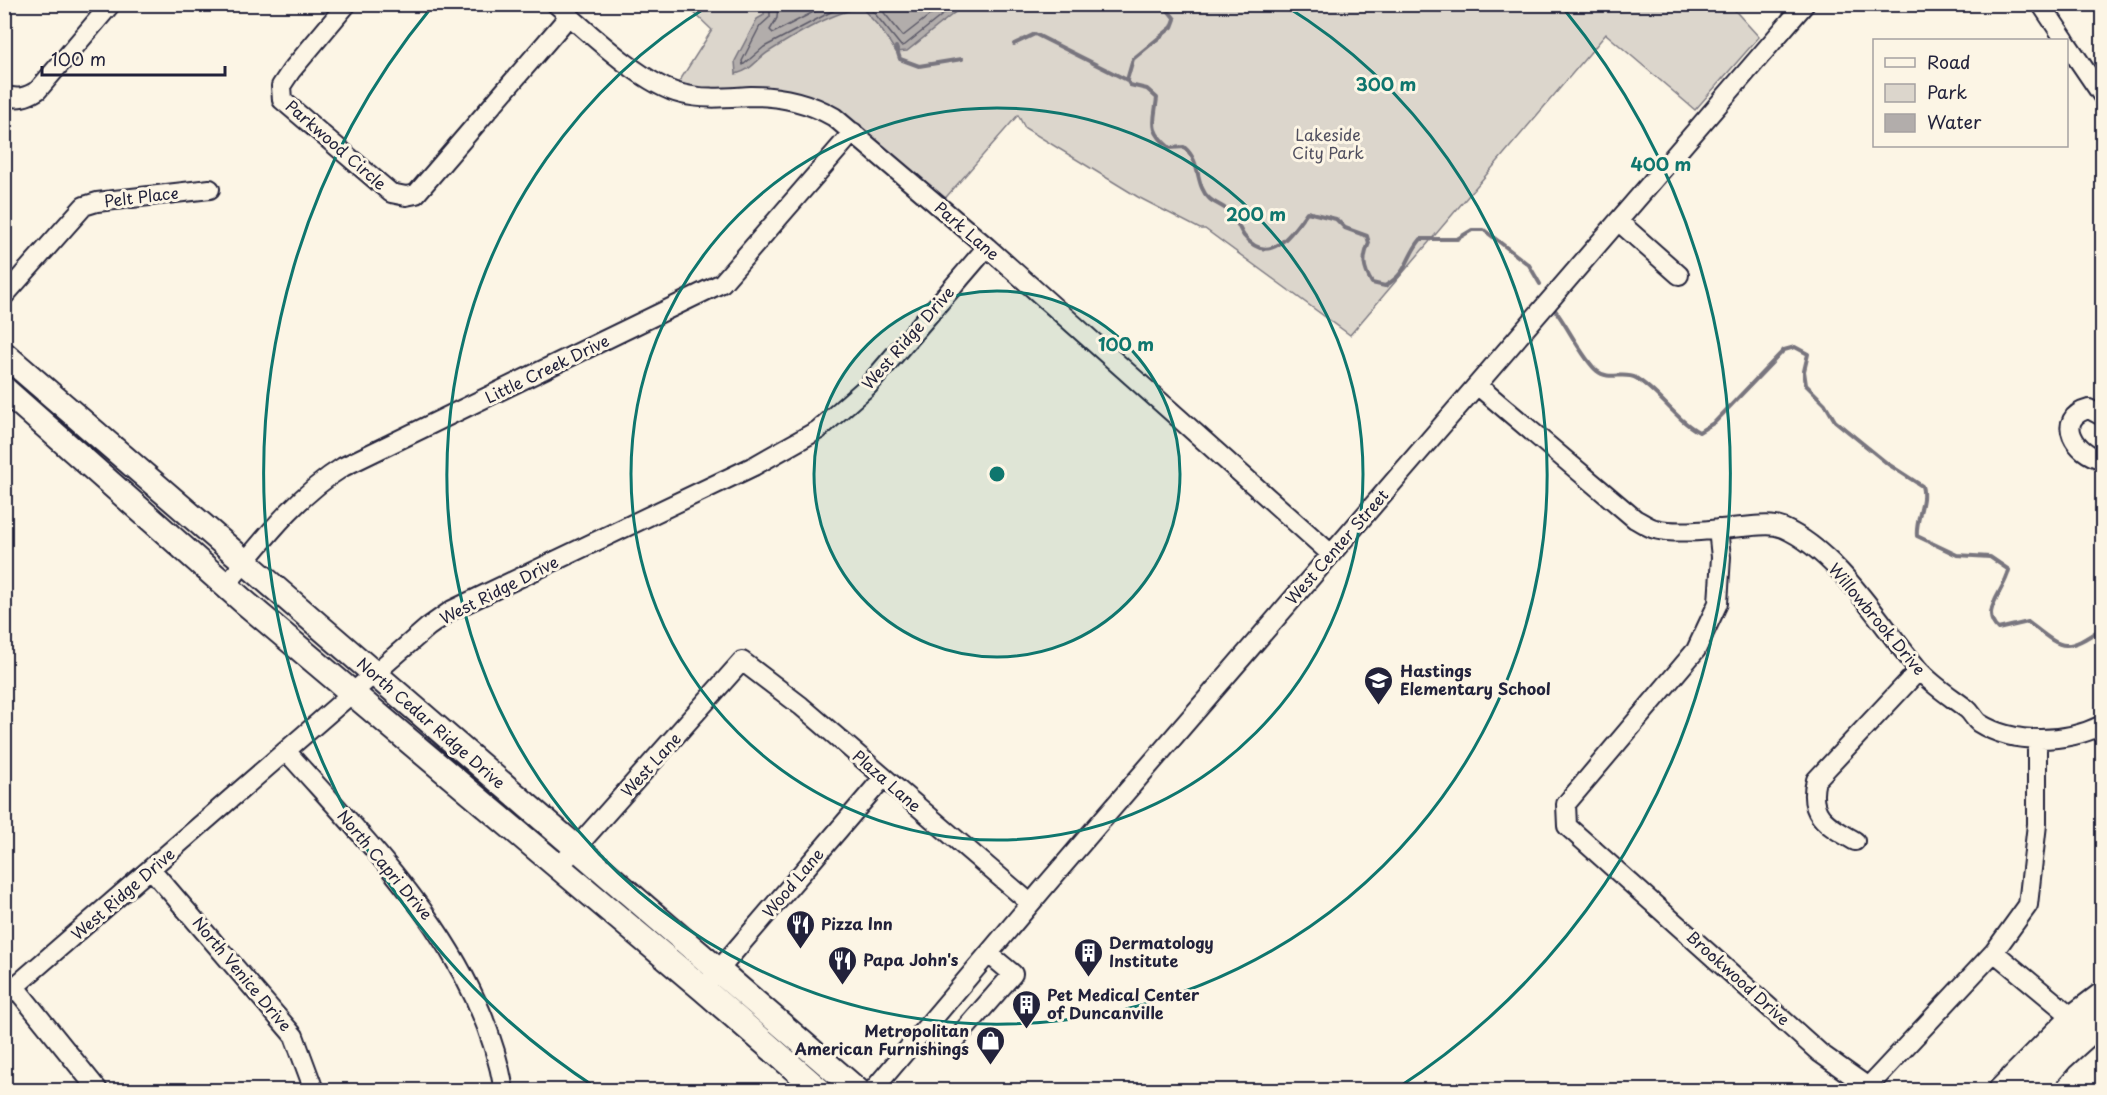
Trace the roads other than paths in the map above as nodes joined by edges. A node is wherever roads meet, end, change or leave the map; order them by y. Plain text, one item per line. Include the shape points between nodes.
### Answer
1 (111, 4) edge
2 (347, 4) edge
3 (1805, 4) edge
4 (2041, 4) edge
5 (562, 10) edge
6 (2065, 39) edge
7 (2068, 44) edge
8 (4, 95) edge
9 (2103, 95) edge
10 (853, 132) junction
11 (210, 189) dead end
12 (1618, 222) junction
13 (987, 247) junction
14 (1679, 275) dead end
15 (4, 296) edge
16 (4, 354) edge
17 (1477, 385) junction
18 (4, 389) edge
19 (2103, 416) edge
20 (2096, 457) edge
21 (1718, 529) junction
22 (1331, 554) junction
23 (244, 563) junction
24 (226, 585) junction
25 (741, 661) joint
26 (1919, 670) junction
27 (375, 675) junction
28 (354, 693) junction
29 (2103, 725) edge
30 (2037, 739) junction
31 (287, 752) junction
32 (884, 778) junction
33 (1854, 841) dead end
34 (576, 847) junction
35 (559, 867) junction
36 (151, 869) junction
37 (1030, 903) junction
38 (1994, 952) junction
39 (989, 954) junction
40 (718, 970) junction
41 (703, 989) junction
42 (10, 992) edge
43 (2103, 995) edge
44 (2088, 1023) edge
45 (927, 1027) junction
46 (98, 1090) edge
47 (314, 1090) edge
48 (504, 1090) edge
49 (819, 1090) edge
50 (857, 1090) edge
51 (873, 1090) edge
52 (2001, 1090) edge
53 (2033, 1090) edge

1 - 8 street via 38,90 14,98
2 - 5 street, Parkwood Circle via 291,71 281,86 282,100 391,193 406,196 416,194
3 - 12 street, West Center Street
4 - 6 street
5 - 10 street, Park Lane via 657,84 682,94 790,100 813,105
7 - 9 street
10 - 13 street, Park Lane
10 - 23 street, Little Creek Drive via 722,283 343,467 296,504
11 - 15 street, Pelt Place via 84,206
12 - 14 street
12 - 17 street, West Center Street
13 - 22 street, Park Lane
13 - 27 street, West Ridge Drive via 868,386 818,430 754,466 453,610
16 - 23 main road, North Cedar Ridge Drive
17 - 21 street, Willowbrook Drive via 1635,519 1655,529
17 - 22 street, West Center Street
18 - 24 main road, North Cedar Ridge Drive
19 - 20 street via 2089,409 2079,411 2071,422 2074,439
21 - 26 street, Willowbrook Drive via 1770,525 1783,528 1817,551 1845,578
21 - 38 street, Brookwood Drive via 1718,603 1696,650 1566,804 1567,826 1820,1053 1868,1087
22 - 37 street, West Center Street
23 - 24 street, Little Creek Drive
23 - 27 main road, North Cedar Ridge Drive
24 - 28 main road, North Cedar Ridge Drive
25 - 32 street, Plaza Lane
25 - 34 street, West Lane
26 - 30 street, Willowbrook Drive via 1978,722 1999,732
26 - 33 street via 1816,780 1811,797 1816,811 1830,827
27 - 28 street, West Ridge Drive
27 - 34 main road, North Cedar Ridge Drive
28 - 31 street, West Ridge Drive
28 - 35 main road, North Cedar Ridge Drive
29 - 30 street, Willowbrook Drive via 2081,733
30 - 38 street, Brookwood Drive via 2037,824 2028,905
31 - 36 street, West Ridge Drive
31 - 48 street, North Capri Drive via 391,868 436,927 477,1006
32 - 37 street, Plaza Lane
32 - 40 street, Wood Lane
34 - 35 street, West Lane
34 - 40 main road, North Cedar Ridge Drive
35 - 41 main road, North Cedar Ridge Drive
36 - 42 street, West Ridge Drive
36 - 47 street, North Venice Drive via 294,1036
37 - 39 street, West Center Street
38 - 44 street
39 - 45 street, West Center Street
39 - 45 street via 1013,974 951,1045
40 - 41 street, Wood Lane
40 - 50 main road, North Cedar Ridge Drive
41 - 49 main road, North Cedar Ridge Drive
42 - 46 street
43 - 44 main road
44 - 52 main road
44 - 53 main road
45 - 51 street, West Center Street

